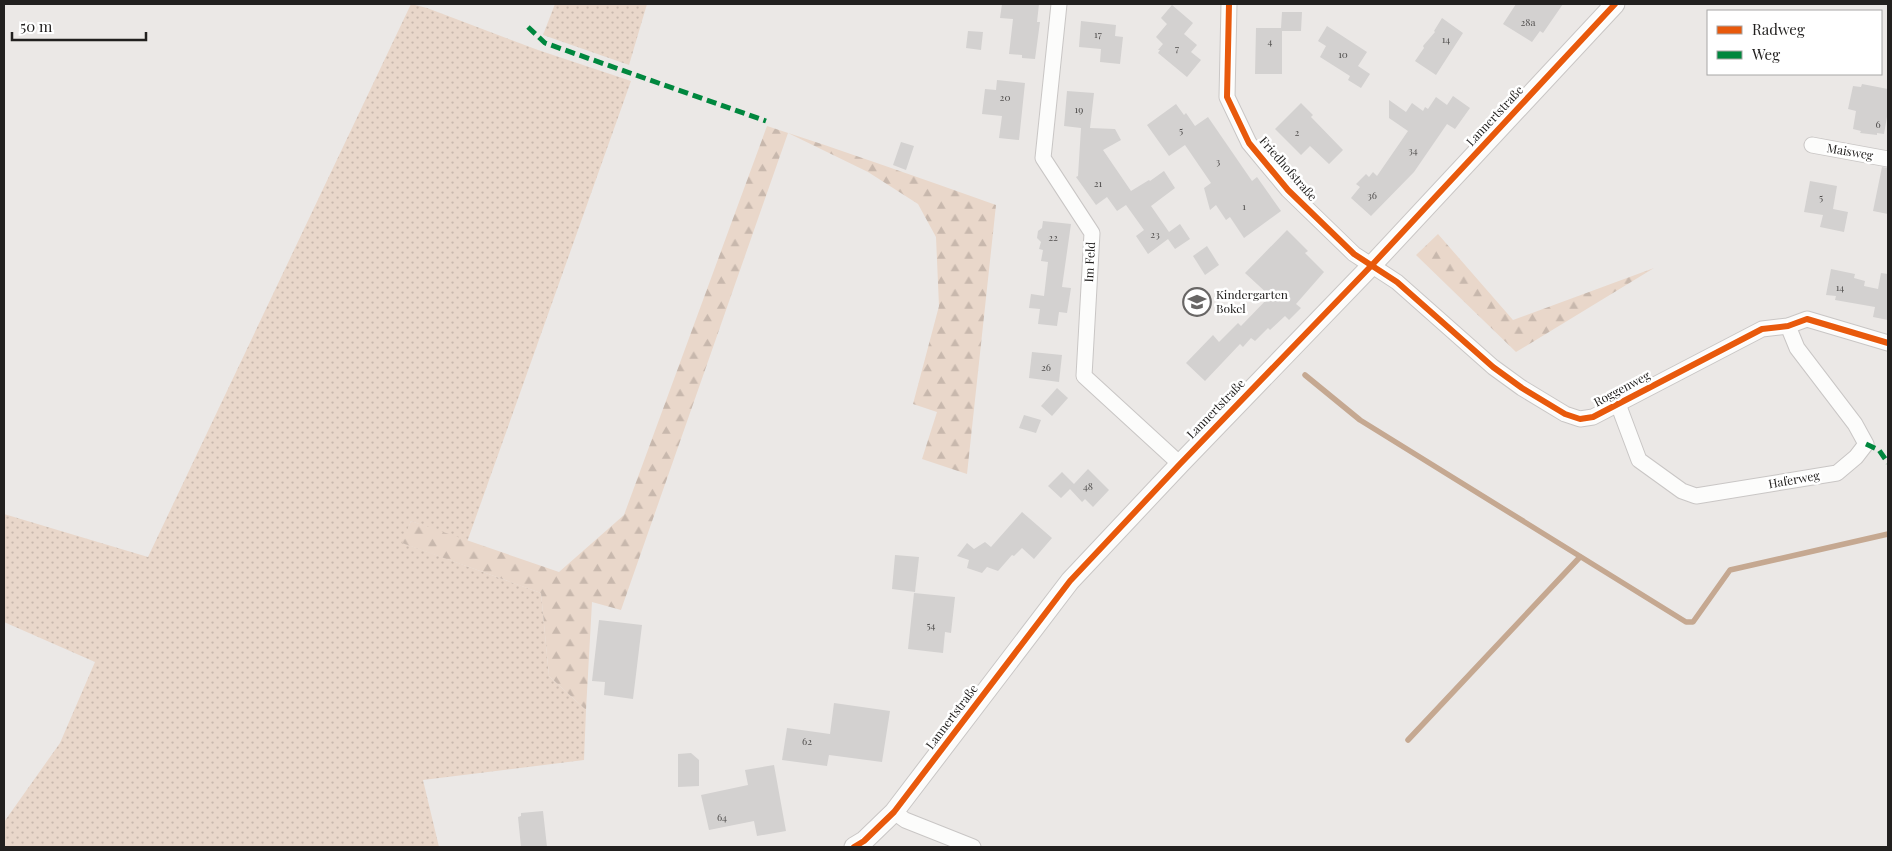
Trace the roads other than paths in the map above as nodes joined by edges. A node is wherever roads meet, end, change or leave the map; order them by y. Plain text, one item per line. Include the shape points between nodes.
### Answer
1 (1059, 4) edge
2 (1228, 4) edge
3 (1616, 4) edge
4 (1812, 145) dead end
5 (1888, 159) edge
6 (1372, 265) junction
7 (1788, 326) junction
8 (1888, 344) edge
9 (1618, 404) junction
10 (1180, 464) junction
11 (894, 812) junction
12 (854, 847) edge
13 (973, 847) edge

1 - 10 street, Im Feld via 1043,158 1092,233 1084,376
2 - 6 street, Friedhofstraße via 1227,97 1250,143 1288,190 1354,254
3 - 6 street, Lannertstraße
4 - 5 street, Maisweg
6 - 9 street, Roggenweg via 1398,282 1494,367 1565,414 1580,419 1593,417
6 - 10 street, Lannertstraße
7 - 8 street, Roggenweg via 1807,319
7 - 9 street, Roggenweg via 1762,329
7 - 9 street, Haferweg via 1797,348 1855,424 1866,444 1837,473 1696,496 1682,491 1639,460
10 - 11 street, Lannertstraße via 1070,581
11 - 12 street, Lannertstraße
11 - 13 street via 905,820

